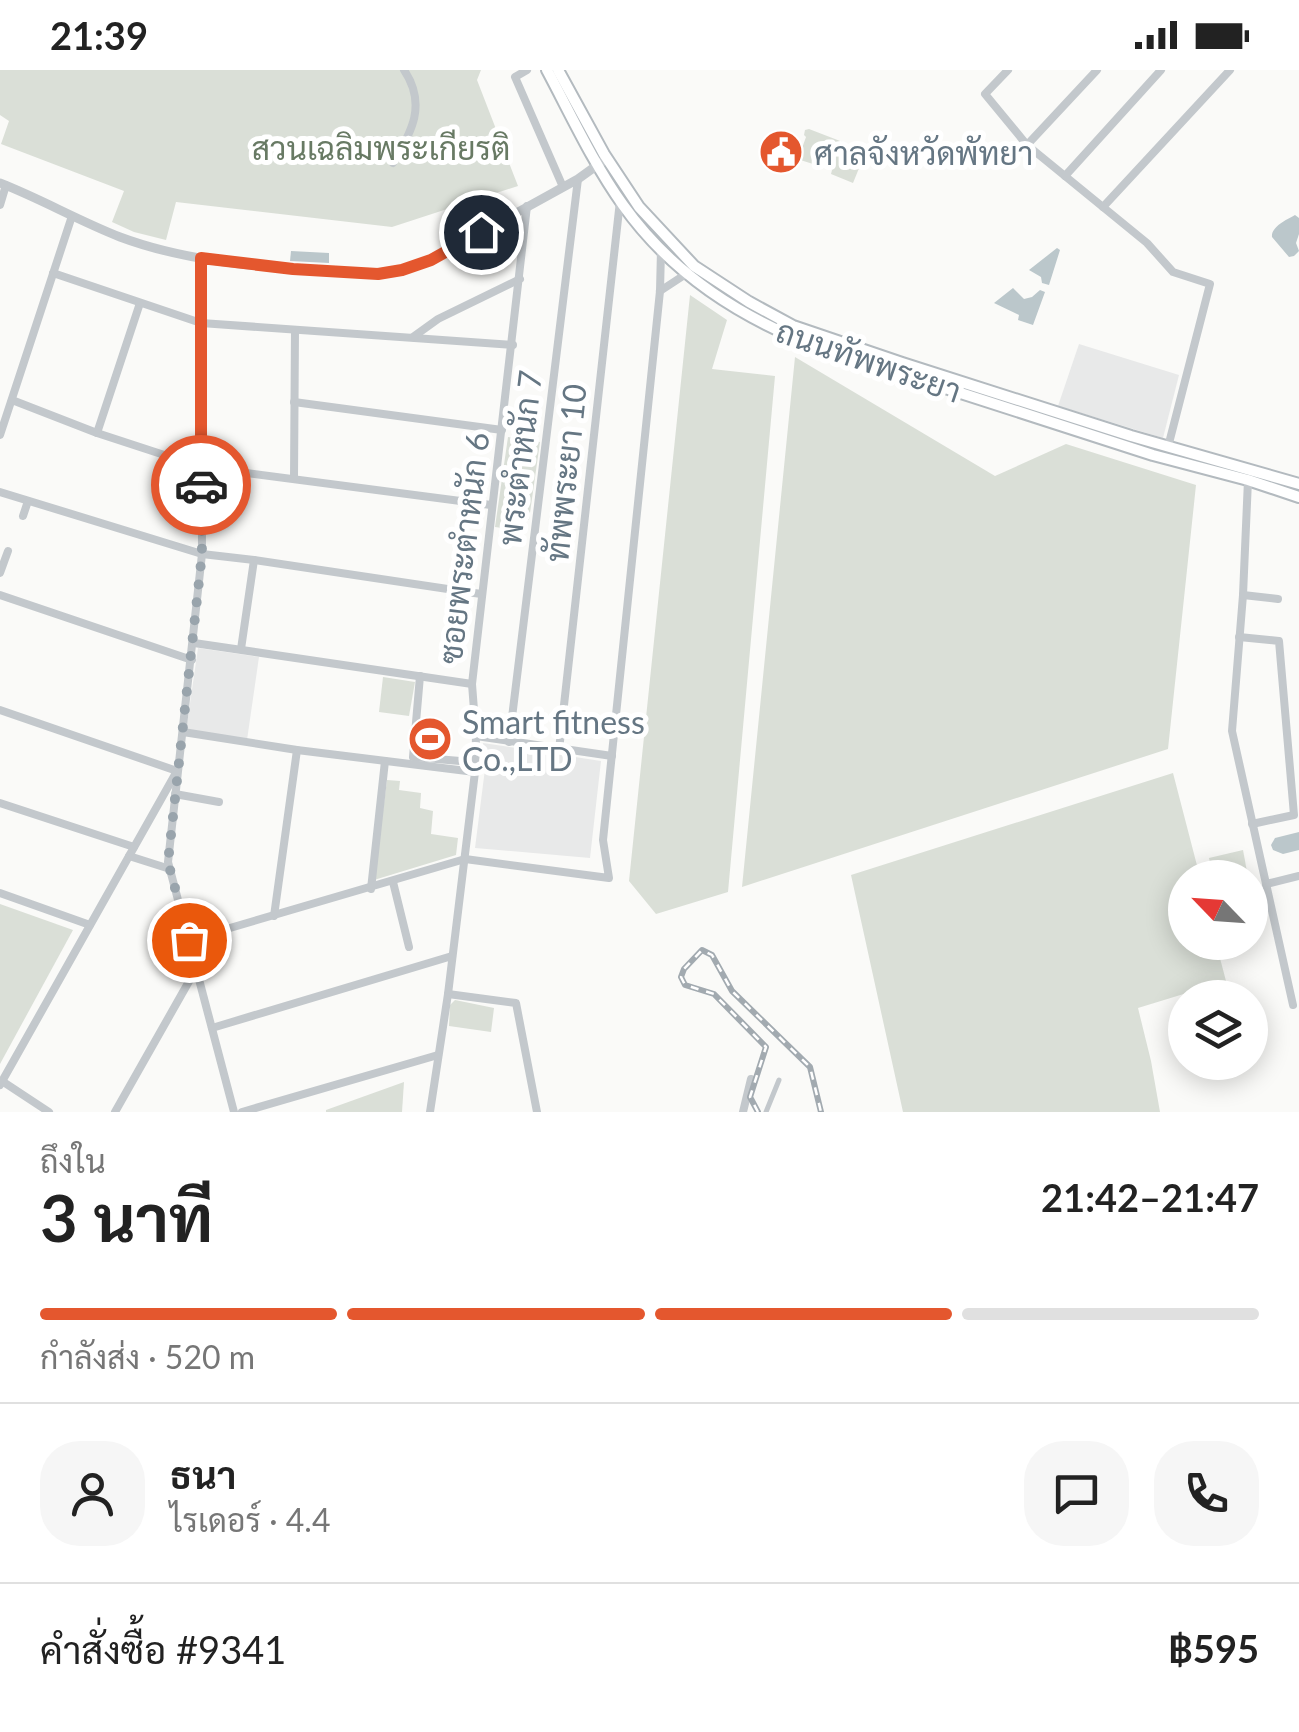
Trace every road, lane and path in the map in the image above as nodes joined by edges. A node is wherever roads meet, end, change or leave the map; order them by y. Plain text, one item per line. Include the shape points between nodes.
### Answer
1 (404, 70) edge
2 (527, 70) edge
3 (546, 70) edge
4 (558, 70) edge
5 (1008, 70) edge
6 (1097, 70) edge
7 (1161, 70) edge
8 (1230, 70) edge
9 (1027, 145) junction
10 (603, 162) junction
11 (393, 163) dead end
12 (1065, 176) junction
13 (578, 179) junction
14 (3, 184) edge
15 (563, 187) junction
16 (620, 201) junction
17 (0, 206) edge
18 (528, 206) junction
19 (1103, 206) junction
20 (635, 211) junction
21 (72, 216) junction
22 (661, 250) junction
23 (201, 258) junction
24 (52, 273) junction
25 (686, 274) junction
26 (520, 280) junction
27 (660, 291) junction
28 (140, 303) junction
29 (740, 304) junction
30 (201, 322) junction
31 (295, 330) junction
32 (413, 337) junction
33 (513, 345) junction
34 (901, 368) junction
35 (12, 400) junction
36 (294, 402) junction
37 (4, 410) edge
38 (502, 430) junction
39 (96, 433) junction
40 (0, 435) edge
41 (1168, 447) junction
42 (201, 468) junction
43 (294, 478) junction
44 (1248, 480) junction
45 (0, 492) edge
46 (1299, 492) edge
47 (28, 501) junction
48 (491, 504) junction
49 (23, 516) dead end
50 (8, 551) dead end
51 (202, 554) junction
52 (254, 560) junction
53 (0, 573) edge
54 (481, 594) junction
55 (0, 595) edge
56 (1244, 595) junction
57 (1278, 600) dead end
58 (1239, 637) junction
59 (194, 643) junction
60 (241, 650) junction
61 (192, 660) junction
62 (420, 676) junction
63 (472, 684) junction
64 (0, 710) edge
65 (183, 732) junction
66 (476, 736) junction
67 (509, 742) junction
68 (297, 750) junction
69 (559, 750) junction
70 (612, 756) junction
71 (384, 761) junction
72 (460, 761) dead end
73 (178, 771) junction
74 (476, 772) junction
75 (175, 794) junction
76 (219, 802) dead end
77 (0, 803) edge
78 (1252, 824) junction
79 (131, 852) junction
80 (465, 859) junction
81 (1260, 860) edge
82 (170, 869) junction
83 (1299, 876) edge
84 (392, 882) junction
85 (1268, 884) edge
86 (370, 888) junction
87 (1268, 893) edge
88 (0, 894) edge
89 (274, 916) junction
90 (90, 925) junction
91 (189, 940) junction
92 (409, 947) dead end
93 (452, 956) junction
94 (196, 969) junction
95 (448, 994) junction
96 (1293, 1005) dead end
97 (212, 1028) junction
98 (438, 1055) junction
99 (751, 1080) dead end
100 (779, 1080) dead end
101 (1, 1083) edge
102 (50, 1112) edge
103 (115, 1112) edge
104 (234, 1112) edge
105 (242, 1112) edge
106 (430, 1112) edge
107 (537, 1112) edge
108 (743, 1112) edge
109 (766, 1112) edge

1 - 11 street via 416,103 411,134
2 - 15 street via 515,77
3 - 10 main road, ถนนทัพพระยา
4 - 10 main road, ถนนทัพพระยา
5 - 9 street via 985,94
6 - 9 street
7 - 12 street
8 - 19 street
9 - 12 street
10 - 13 street
10 - 16 main road, ถนนทัพพระยา
10 - 20 main road, ถนนทัพพระยา
12 - 19 street
13 - 15 street
13 - 67 street, พระตำหนัก 7
14 - 17 street
14 - 21 street
15 - 18 street
16 - 20 main road, ถนนทัพพระยา
16 - 69 street, ทัพพระยา 10
18 - 23 street via 431,260 378,274
18 - 26 street, ซอยพระตำหนัก 6
19 - 41 street via 1173,272 1210,284
20 - 22 main road, ถนนทัพพระยา
20 - 29 main road, ถนนทัพพระยา
21 - 23 street
21 - 24 street
22 - 25 main road, ถนนทัพพระยา
22 - 27 street
23 - 30 street
24 - 28 street
24 - 35 street
25 - 27 street
25 - 29 main road, ถนนทัพพระยา
26 - 32 street
26 - 33 street, ซอยพระตำหนัก 6
27 - 70 street
28 - 30 street
28 - 39 street
29 - 34 main road, ถนนทัพพระยา
30 - 31 street
30 - 42 street
31 - 32 street
31 - 36 street
32 - 33 street
33 - 38 street, ซอยพระตำหนัก 6
34 - 41 main road, ถนนทัพพระยา
34 - 44 main road, ถนนทัพพระยา via 1153,455
35 - 37 street
35 - 39 street
36 - 38 street
36 - 43 street
37 - 40 street
38 - 48 street, ซอยพระตำหนัก 6
39 - 42 street
41 - 46 main road, ถนนทัพพระยา
42 - 43 street
42 - 51 street
43 - 48 street
44 - 46 main road, ถนนทัพพระยา
44 - 56 street
45 - 47 street
47 - 49 street
47 - 51 street
48 - 54 street, ซอยพระตำหนัก 6
50 - 53 street
51 - 52 street
51 - 59 street
52 - 54 street
52 - 60 street
54 - 63 street, ซอยพระตำหนัก 6
55 - 61 street
56 - 57 street
56 - 58 street
58 - 78 street via 1232,730
58 - 78 street via 1279,641 1294,816
59 - 60 street
59 - 61 street
60 - 62 street
61 - 65 street
62 - 63 street
62 - 72 street via 413,757
63 - 66 street, ซอยพระตำหนัก 6
64 - 73 street
65 - 68 street
65 - 73 street
66 - 67 street
66 - 74 street, ซอยพระตำหนัก 6
67 - 69 street
68 - 71 street
68 - 89 street
69 - 70 street
70 - 80 street via 603,840 608,878
71 - 74 street
71 - 86 street
73 - 75 street
73 - 79 street
74 - 80 street, ซอยพระตำหนัก 6
75 - 76 street
75 - 82 street
77 - 79 street
78 - 81 street
79 - 82 street
79 - 90 street
80 - 84 street
80 - 93 street, ซอยพระตำหนัก 6
82 - 91 street
83 - 85 street
84 - 86 street
84 - 92 street
86 - 89 street
87 - 96 street
88 - 90 street
89 - 91 street
90 - 101 street
91 - 94 street
93 - 95 street, ซอยพระตำหนัก 6
93 - 97 street
94 - 97 street
94 - 103 street
95 - 98 street, ซอยพระตำหนัก 6
95 - 107 street via 516,1003
97 - 104 street
98 - 105 street
98 - 106 street, ซอยพระตำหนัก 6
99 - 108 street
100 - 109 street
101 - 102 street

